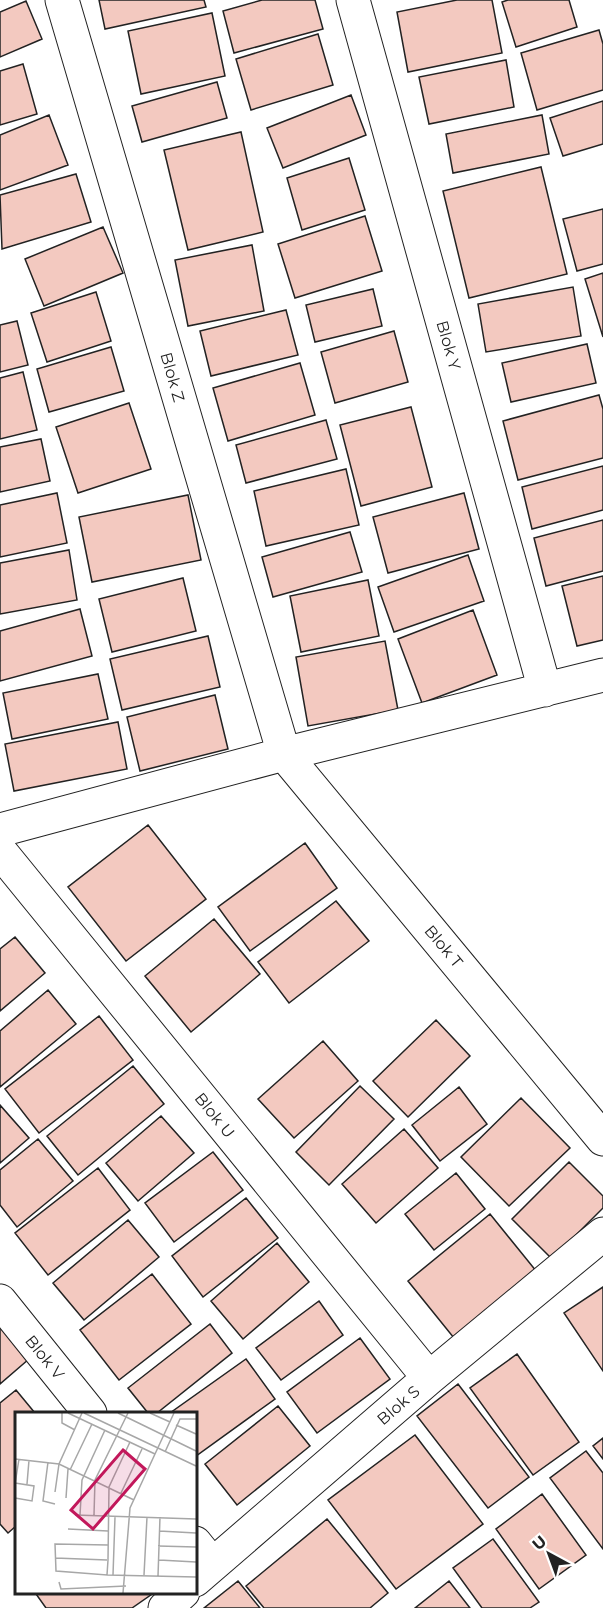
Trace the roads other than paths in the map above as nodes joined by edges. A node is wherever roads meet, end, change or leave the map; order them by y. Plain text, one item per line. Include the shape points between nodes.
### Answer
1 (62, 0) edge
2 (353, 0) edge
3 (603, 675) edge
4 (545, 690) junction
5 (284, 754) junction
6 (0, 830) edge
7 (0, 851) edge
8 (603, 1139) edge
9 (603, 1234) edge
10 (0, 1301) edge
11 (429, 1378) junction
12 (89, 1412) edge
13 (201, 1563) edge
14 (182, 1593) edge
15 (165, 1608) edge

1 - 5 street, Blok Z
2 - 4 street, Blok Y
3 - 4 street
4 - 5 street
5 - 6 street
5 - 8 street, Blok T
7 - 11 street, Blok U
9 - 11 street, Blok S
10 - 12 street, Blok V
11 - 13 street, Blok S
14 - 15 street

